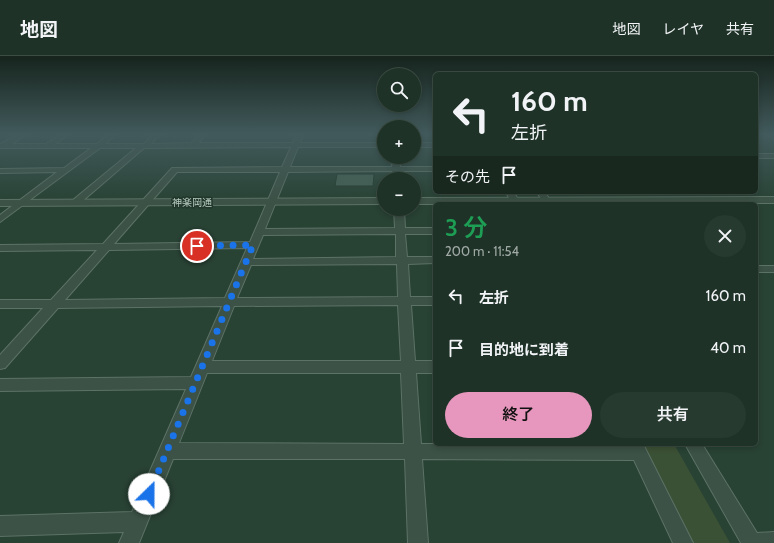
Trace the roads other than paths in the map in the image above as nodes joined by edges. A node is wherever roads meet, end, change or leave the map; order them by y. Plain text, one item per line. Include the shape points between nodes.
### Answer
1 (84, 157) edge
2 (130, 157) edge
3 (290, 157) edge
4 (396, 164) edge
5 (285, 169) junction
6 (396, 169) junction
7 (433, 169) edge
8 (66, 170) junction
9 (0, 171) edge
10 (396, 172) edge
11 (514, 199) edge
12 (545, 199) edge
13 (774, 200) edge
14 (377, 201) edge
15 (421, 201) edge
16 (76, 202) junction
17 (145, 202) junction
18 (271, 202) junction
19 (0, 203) edge
20 (22, 203) junction
21 (399, 216) edge
22 (0, 219) edge
23 (400, 231) junction
24 (433, 231) edge
25 (256, 239) junction
26 (104, 247) junction
27 (0, 248) edge
28 (433, 260) edge
29 (402, 261) junction
30 (246, 262) junction
31 (758, 269) edge
32 (774, 269) edge
33 (433, 301) edge
34 (229, 302) junction
35 (404, 302) junction
36 (54, 303) junction
37 (0, 304) edge
38 (0, 364) edge
39 (202, 366) junction
40 (408, 366) junction
41 (433, 367) edge
42 (196, 383) junction
43 (0, 385) edge
44 (694, 446) edge
45 (636, 448) edge
46 (167, 451) junction
47 (413, 452) junction
48 (137, 522) junction
49 (0, 526) edge
50 (774, 542) edge
51 (129, 543) edge
52 (418, 543) edge
53 (683, 543) edge

1 - 8 street
2 - 16 street
3 - 5 street
4 - 6 street
5 - 6 street
5 - 17 street via 175,170
5 - 18 street
6 - 7 street
6 - 10 street
8 - 9 street
8 - 20 street
11 - 12 street
11 - 15 street
12 - 13 street
14 - 18 street, 神楽岡通
16 - 17 street, 神楽岡通
16 - 20 street, 神楽岡通
17 - 18 street, 神楽岡通
17 - 26 street
18 - 25 street
19 - 20 street, 神楽岡通
20 - 22 street
21 - 23 street
23 - 24 street
23 - 25 street
23 - 29 street
25 - 26 street
25 - 30 street
26 - 27 street
26 - 36 street
28 - 29 street
29 - 30 street
29 - 35 street
30 - 34 street
31 - 32 street
33 - 35 street
34 - 35 street
34 - 36 street
34 - 39 street
35 - 40 street
36 - 37 street
36 - 38 street
39 - 40 street
39 - 42 street
40 - 41 street
40 - 47 street
42 - 43 street
42 - 46 street
44 - 50 street via 752,543
45 - 47 street
45 - 53 street
46 - 47 street
46 - 48 street
47 - 52 street
48 - 49 street
48 - 51 street

